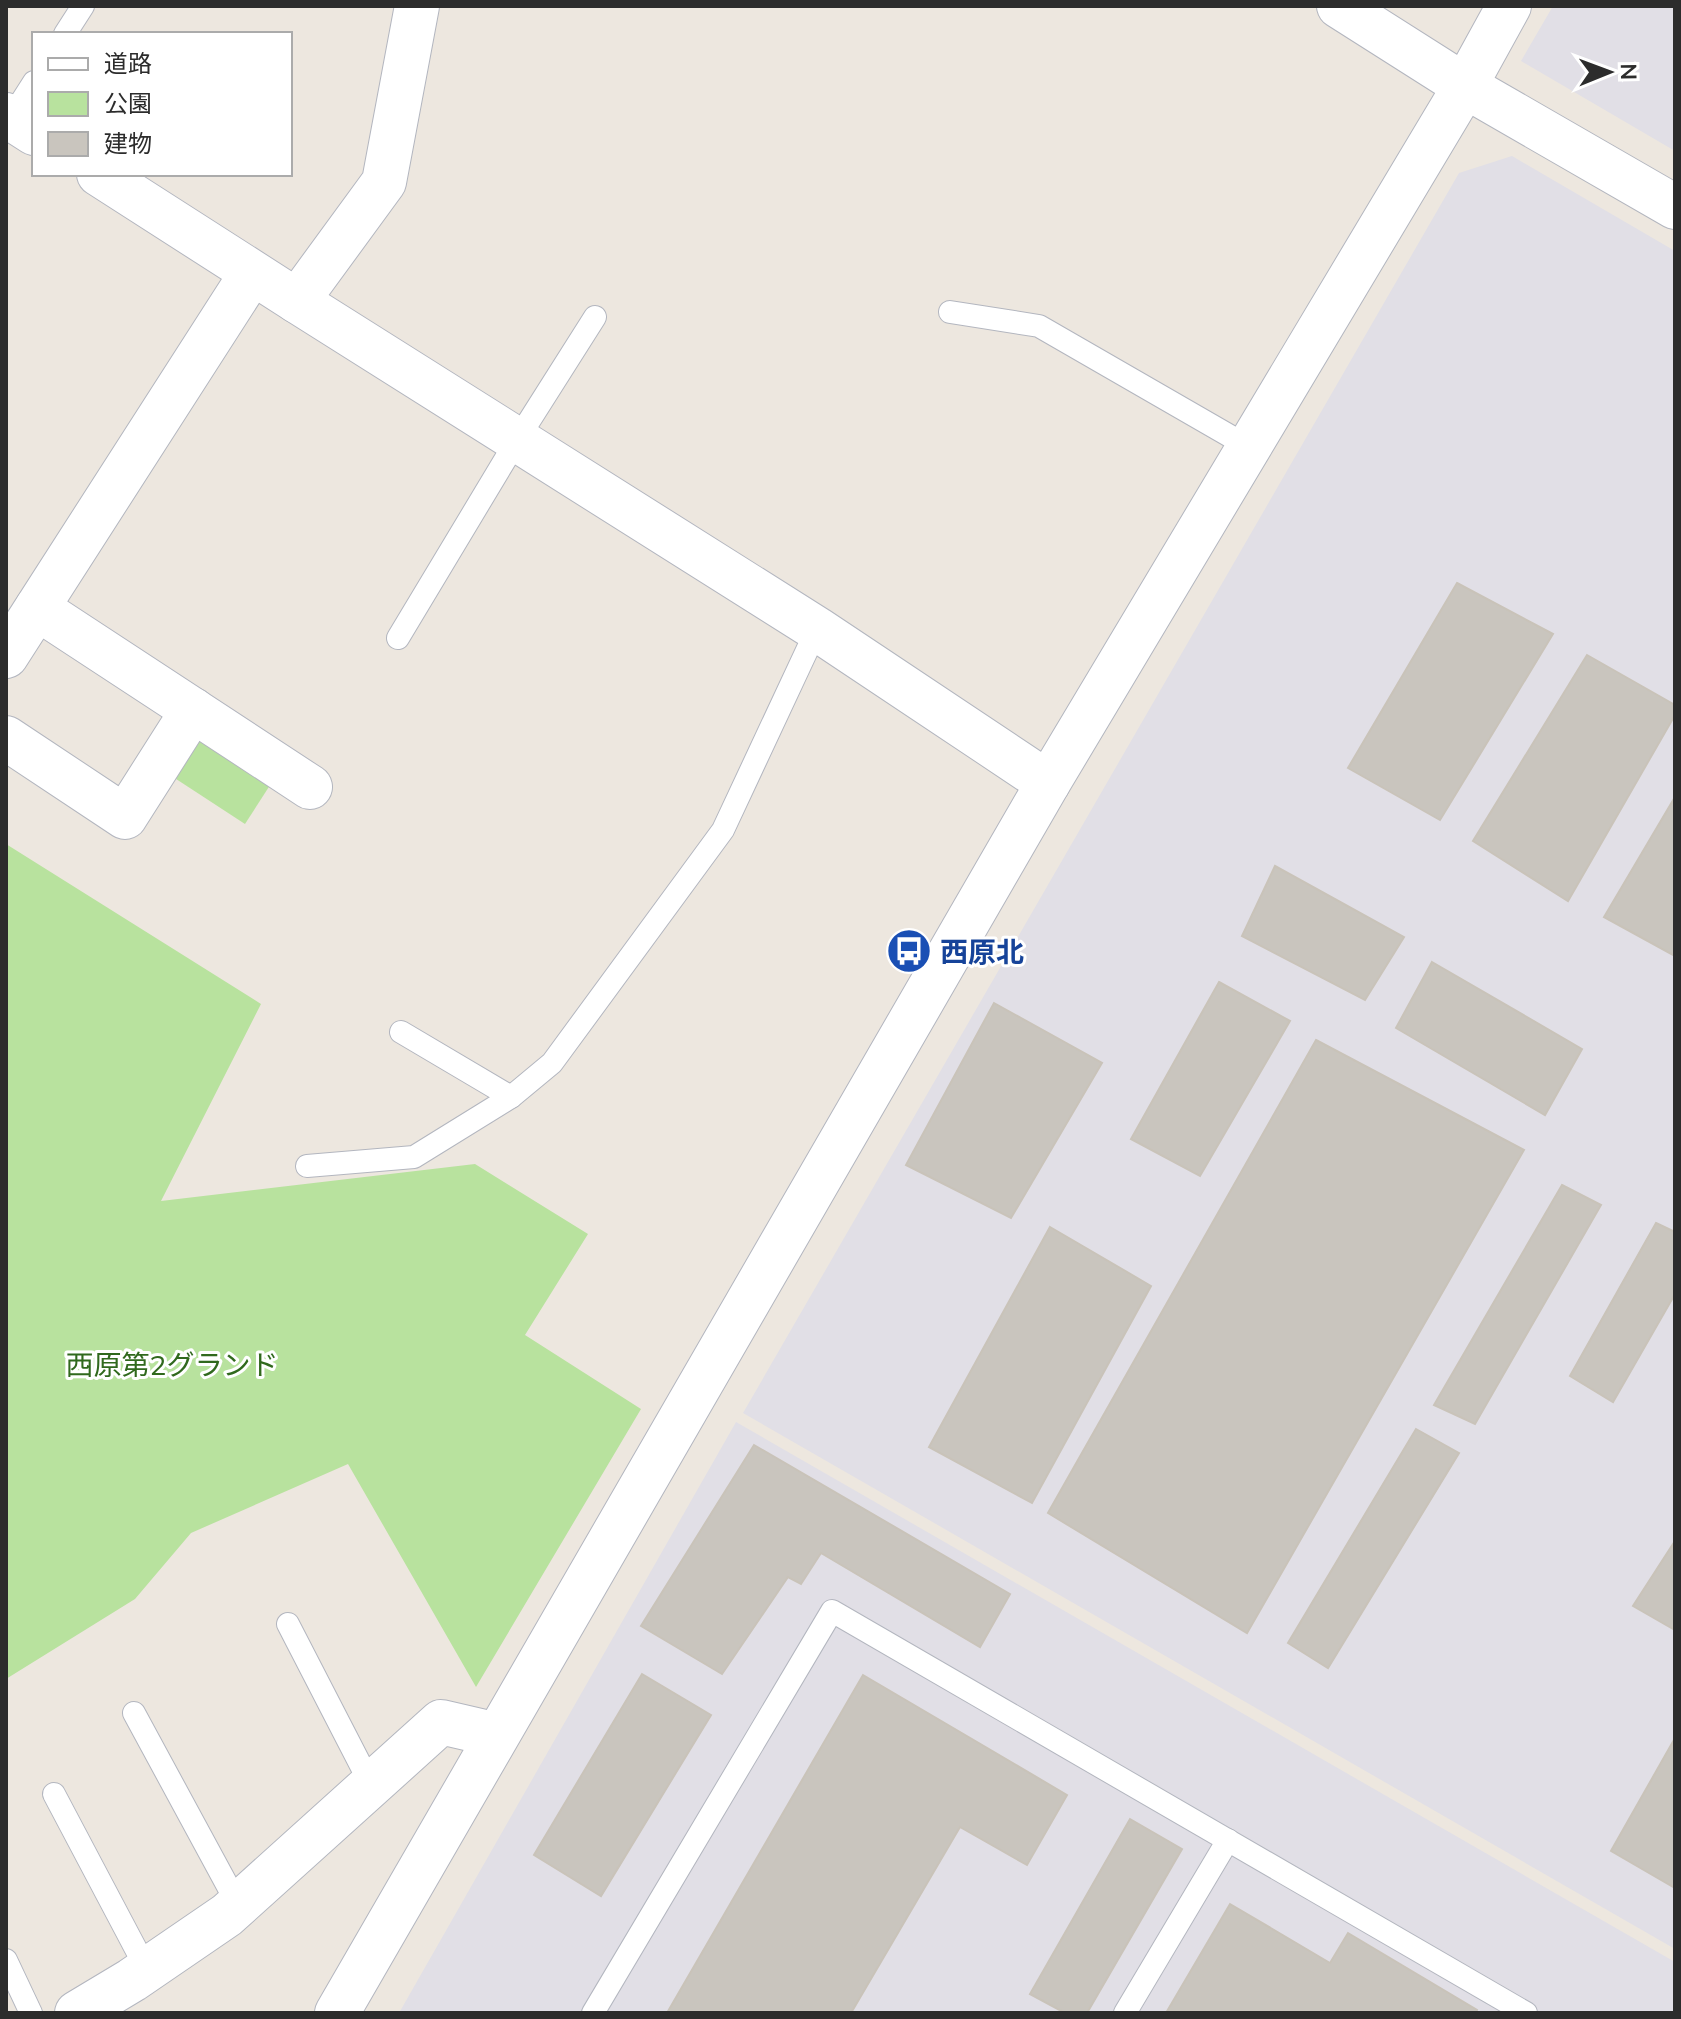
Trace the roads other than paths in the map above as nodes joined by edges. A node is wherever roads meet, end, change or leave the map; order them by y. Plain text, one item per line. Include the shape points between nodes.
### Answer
1 (83, 6) edge
2 (417, 6) edge
3 (1339, 6) edge
4 (1509, 6) edge
5 (66, 32) edge
6 (1465, 86) junction
7 (32, 87) edge
8 (17, 122) edge
9 (102, 176) edge
10 (1675, 207) edge
11 (252, 273) junction
12 (297, 301) junction
13 (950, 312) dead end
14 (595, 317) dead end
15 (517, 440) junction
16 (1249, 447) junction
17 (37, 608) junction
18 (817, 629) junction
19 (398, 638) dead end
20 (6, 656) edge
21 (193, 710) junction
22 (6, 738) edge
23 (1048, 783) junction
24 (310, 787) dead end
25 (401, 1032) dead end
26 (511, 1097) junction
27 (307, 1166) dead end
28 (288, 1624) dead end
29 (134, 1713) dead end
30 (497, 1735) junction
31 (371, 1785) junction
32 (54, 1794) dead end
33 (1228, 1840) junction
34 (238, 1905) junction
35 (6, 1960) edge
36 (147, 1970) junction
37 (346, 2010) edge
38 (31, 2013) edge
39 (77, 2013) edge
40 (593, 2013) edge
41 (1125, 2013) edge
42 (1526, 2013) edge

1 - 5 lane
2 - 12 street via 384,182
3 - 6 street
4 - 6 street
6 - 10 street
6 - 16 street
7 - 8 lane
9 - 11 street
11 - 12 street
11 - 17 street
12 - 15 street
13 - 16 lane via 1039,326
14 - 15 lane
15 - 18 street
15 - 19 lane
16 - 23 street
17 - 20 street
17 - 21 street
18 - 23 street
18 - 26 lane via 723,830 552,1063
21 - 22 street via 125,817
21 - 24 street
23 - 30 street
25 - 26 lane
26 - 27 lane via 414,1157
28 - 31 lane
29 - 34 lane
30 - 31 street via 441,1722
30 - 37 street
31 - 34 street
32 - 36 lane
33 - 40 lane via 832,1611
33 - 41 lane
33 - 42 lane
34 - 36 street
35 - 38 lane
36 - 39 street

